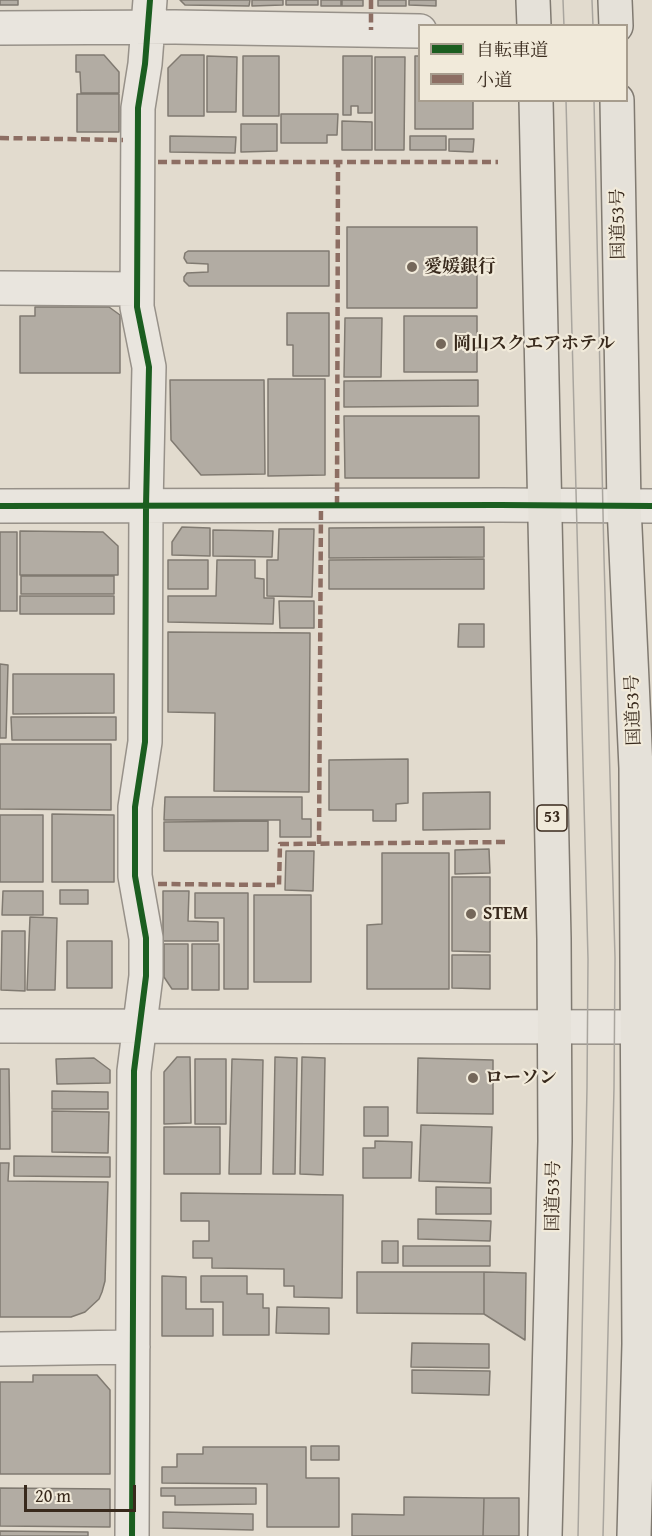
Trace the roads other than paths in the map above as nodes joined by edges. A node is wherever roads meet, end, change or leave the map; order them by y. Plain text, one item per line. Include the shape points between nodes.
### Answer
1 (533, 0) edge
2 (615, 0) edge
3 (149, 14) edge
4 (534, 24) edge
5 (616, 24) edge
6 (0, 28) edge
7 (418, 31) edge
8 (536, 102) edge
9 (617, 102) edge
10 (0, 288) edge
11 (137, 289) junction
12 (546, 505) junction
13 (0, 506) edge
14 (146, 506) junction
15 (638, 506) edge
16 (139, 1025) junction
17 (0, 1026) edge
18 (645, 1027) edge
19 (554, 1028) junction
20 (646, 1344) edge
21 (133, 1347) junction
22 (0, 1349) edge
23 (132, 1536) edge
24 (545, 1536) edge
25 (634, 1536) edge

1 - 4 highway
2 - 5 highway
3 - 6 street
3 - 7 street
3 - 11 street via 138,108
8 - 12 highway, 国道53号 / 53
9 - 15 highway, 国道53号
10 - 11 street
11 - 14 street via 149,367
12 - 14 street
12 - 15 street
12 - 19 highway, 国道53号 / 53
13 - 14 street
14 - 16 street via 145,742 135,807 135,876 146,938 146,976
15 - 18 highway, 国道53号 via 636,768
16 - 17 street
16 - 19 street
16 - 21 street via 134,1071
18 - 19 street
18 - 20 highway, 国道53号
19 - 24 highway, 国道53号 / 53 via 555,1141
20 - 25 highway, 国道53号
21 - 22 street
21 - 23 street

